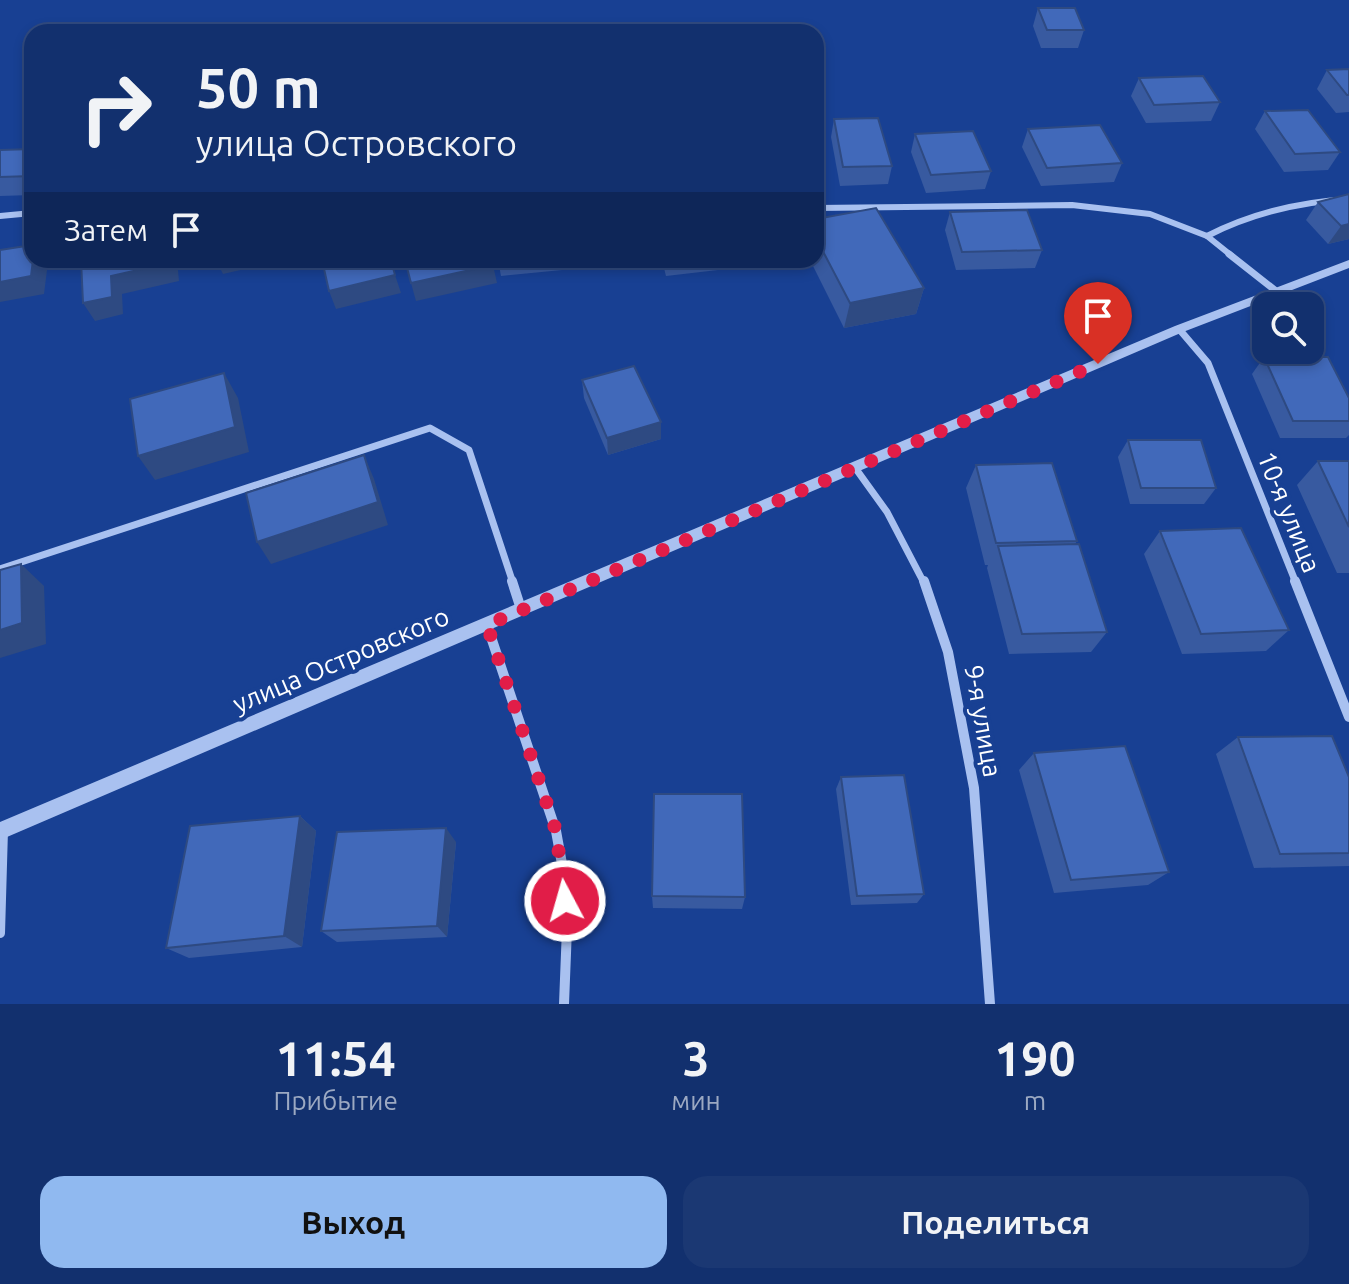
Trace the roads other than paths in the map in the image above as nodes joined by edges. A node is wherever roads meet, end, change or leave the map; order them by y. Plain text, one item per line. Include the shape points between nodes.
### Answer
1 (1349, 199) edge
2 (824, 208) edge
3 (24, 214) edge
4 (0, 216) edge
5 (1207, 236) junction
6 (1349, 264) edge
7 (1276, 291) junction
8 (1179, 329) junction
9 (856, 469) junction
10 (0, 569) edge
11 (521, 609) junction
12 (487, 625) junction
13 (1349, 717) edge
14 (1, 830) edge
15 (0, 933) edge
16 (564, 1004) edge
17 (990, 1004) edge

1 - 5 street via 1278,209
2 - 5 street via 1072,205 1150,214
3 - 4 street
5 - 7 street
6 - 7 street, улица Островского
7 - 8 street, улица Островского
8 - 9 street, улица Островского
8 - 13 street, 10-я улица via 1208,363
9 - 11 street, улица Островского
9 - 17 street, 9-я улица via 887,512 923,579 948,652 974,788
10 - 11 street via 430,428 469,450
11 - 12 street, улица Островского
12 - 14 street, улица Островского
12 - 16 street via 556,831 567,928
14 - 15 street

